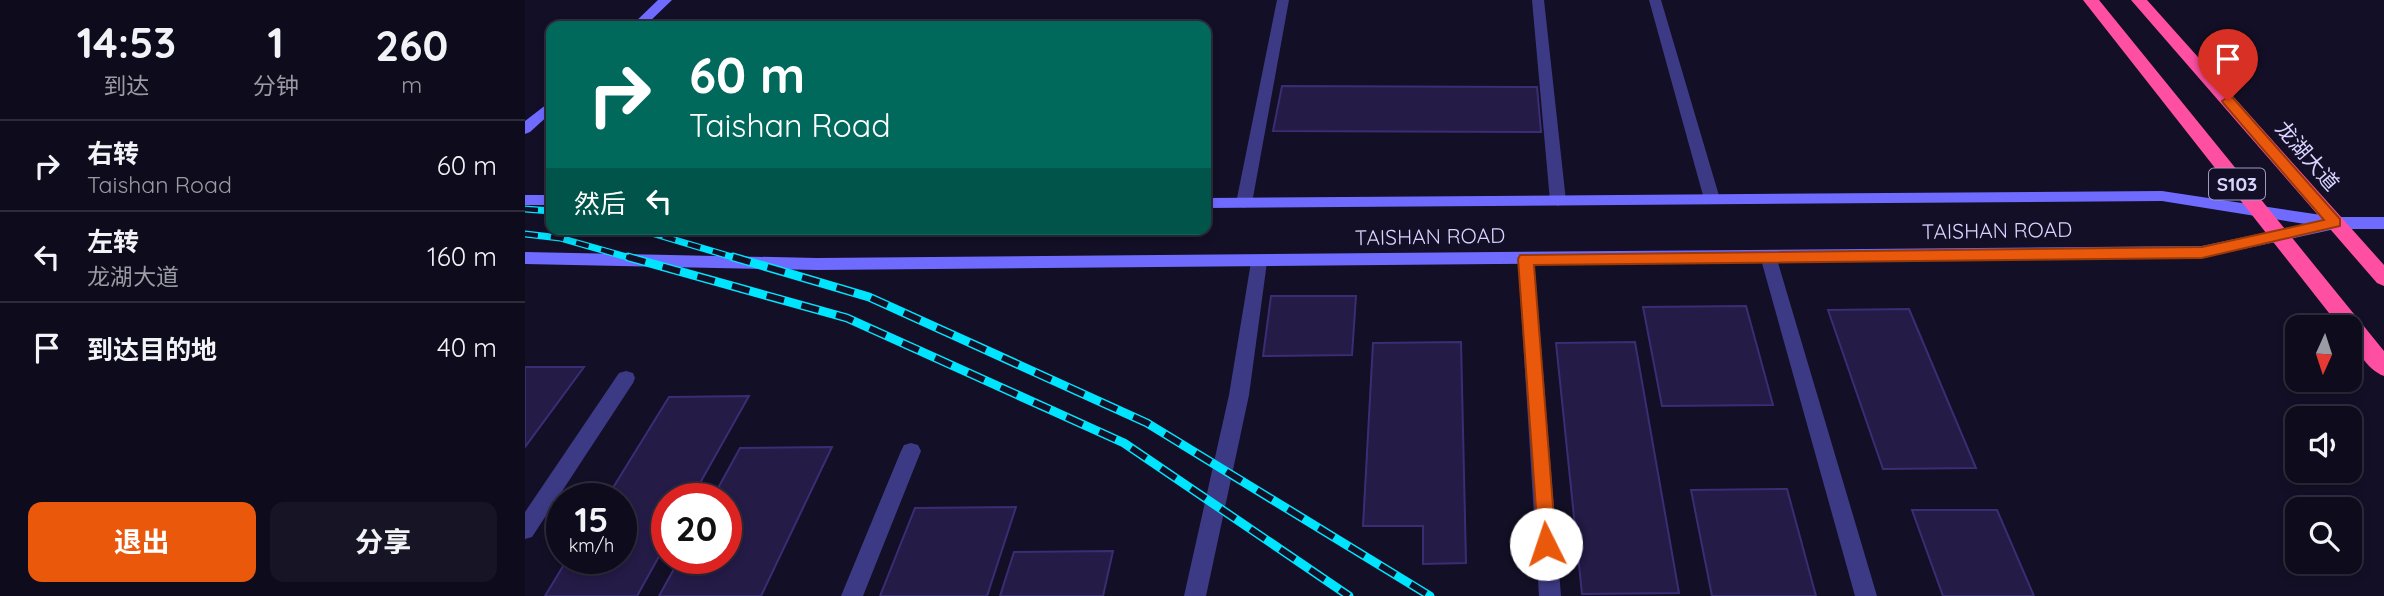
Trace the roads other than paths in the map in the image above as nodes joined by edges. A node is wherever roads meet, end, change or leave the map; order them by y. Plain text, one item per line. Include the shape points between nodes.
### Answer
1 (666, 0) edge
2 (1283, 0) edge
3 (1538, 0) edge
4 (1655, 0) edge
5 (2091, 0) edge
6 (2139, 0) edge
7 (643, 21) edge
8 (546, 109) edge
9 (525, 129) edge
10 (525, 200) edge
11 (546, 200) edge
12 (1712, 200) junction
13 (1558, 201) junction
14 (1211, 203) edge
15 (1244, 203) junction
16 (2259, 212) junction
17 (2335, 223) junction
18 (2384, 223) edge
19 (2279, 236) junction
20 (1767, 256) junction
21 (525, 258) edge
22 (1526, 259) junction
23 (1259, 262) junction
24 (2384, 278) edge
25 (2384, 367) edge
26 (626, 378) dead end
27 (911, 452) dead end
28 (525, 530) edge
29 (852, 596) edge
30 (1195, 596) edge
31 (1550, 596) edge
32 (1866, 596) edge

1 - 7 street
2 - 15 street
3 - 13 street
4 - 12 street
5 - 16 highway, S103
6 - 17 highway, 龙湖大道 / S103
8 - 9 street
10 - 11 street
12 - 13 street, TAISHAN ROAD
12 - 16 street, TAISHAN ROAD via 2162,196
13 - 15 street, TAISHAN ROAD
14 - 15 street, TAISHAN ROAD
16 - 17 street, TAISHAN ROAD
16 - 19 highway, S103
17 - 18 street
17 - 19 street, TAISHAN ROAD
17 - 24 highway, 龙湖大道 / S103
19 - 20 street, TAISHAN ROAD via 2202,252
19 - 25 highway, S103
20 - 22 street, TAISHAN ROAD
20 - 32 street
21 - 23 street, TAISHAN ROAD via 817,264
22 - 23 street, TAISHAN ROAD
22 - 31 street
23 - 30 street via 1238,395
26 - 28 street
27 - 29 street

